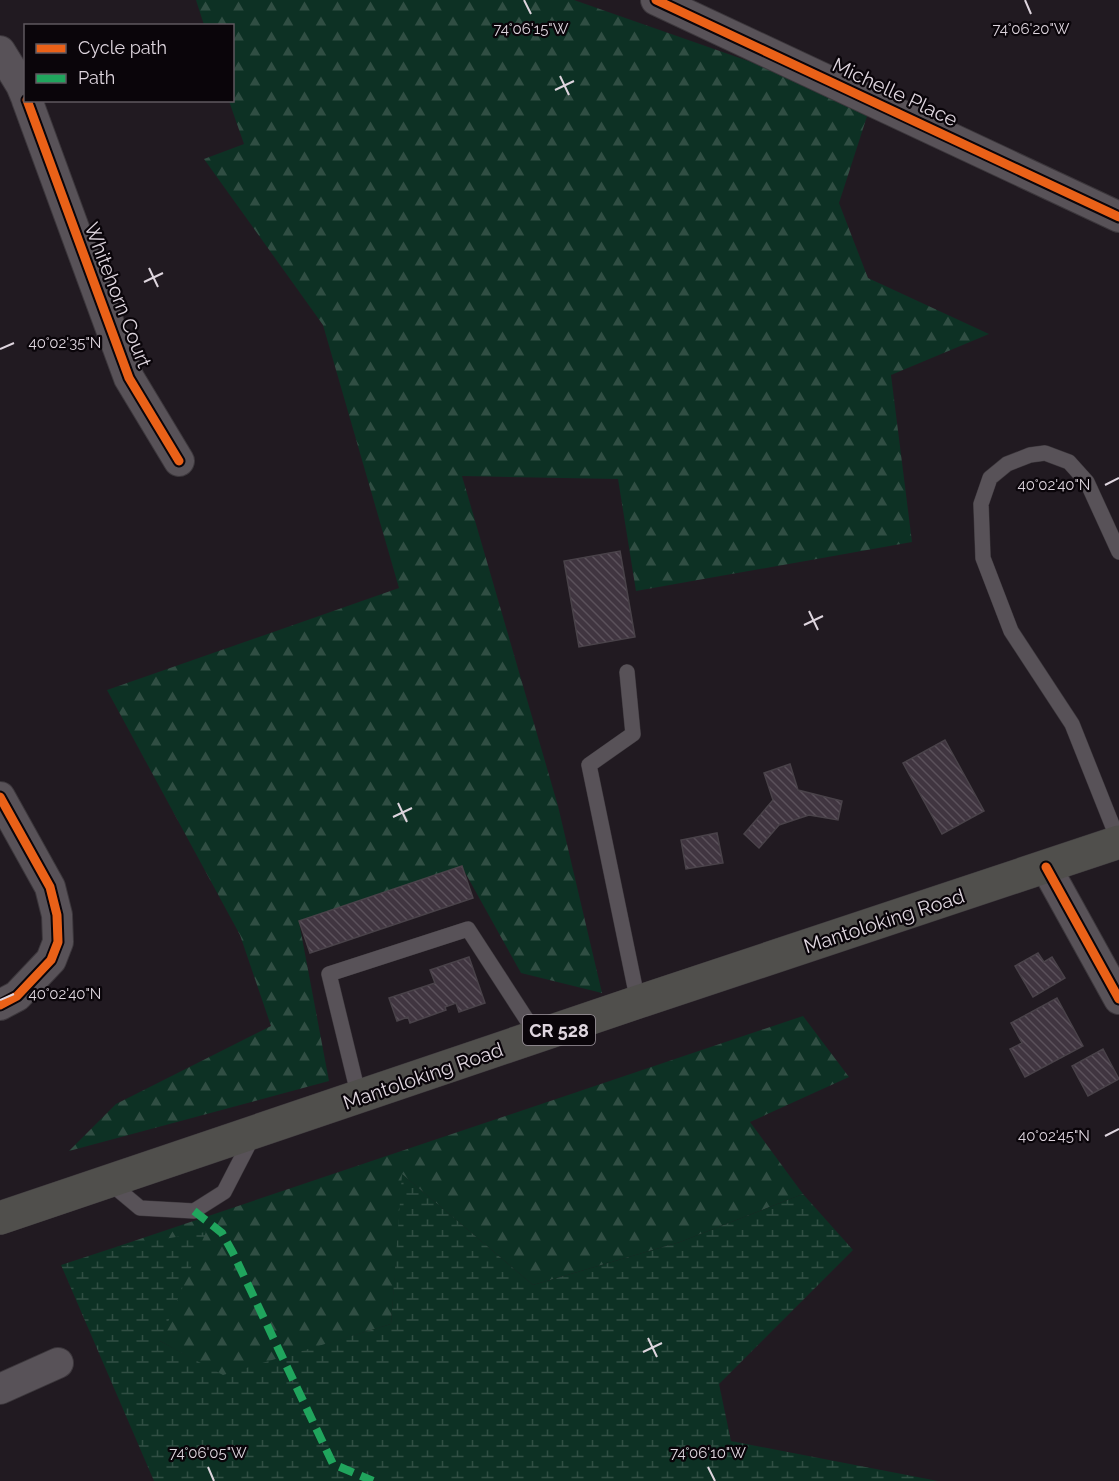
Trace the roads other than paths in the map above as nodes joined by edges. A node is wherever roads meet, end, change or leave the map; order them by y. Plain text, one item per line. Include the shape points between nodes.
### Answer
1 (656, 0) edge
2 (0, 51) edge
3 (24, 93) edge
4 (27, 102) edge
5 (1119, 217) edge
6 (178, 461) dead end
7 (1119, 552) edge
8 (627, 672) dead end
9 (0, 797) edge
10 (1119, 842) edge
11 (1046, 867) junction
12 (1119, 999) edge
13 (638, 1002) junction
14 (0, 1005) edge
15 (538, 1037) junction
16 (359, 1097) junction
17 (255, 1132) junction
18 (109, 1182) junction
19 (0, 1218) edge
20 (58, 1363) dead end
21 (0, 1389) edge

1 - 5 street, Michelle Place
2 - 3 street, Whitehorn Court
4 - 6 street, Whitehorn Court via 129,378
7 - 10 lane via 1087,482 1069,462 1045,453 1030,455 1007,464 990,478 981,504 983,558 1011,631 1072,724
8 - 13 lane via 633,734 589,765
9 - 14 street via 50,887 58,942 51,960 17,996
10 - 11 main road, Mantoloking Road / CR 528
11 - 12 street
11 - 13 main road, Mantoloking Road / CR 528
13 - 15 main road, Mantoloking Road / CR 528
15 - 16 main road, Mantoloking Road / CR 528
15 - 16 lane via 468,929 340,971 329,975
16 - 17 main road, Mantoloking Road / CR 528
17 - 18 main road, Mantoloking Road / CR 528
17 - 18 lane via 224,1192 194,1210 140,1208
18 - 19 main road, Mantoloking Road / CR 528
20 - 21 street

